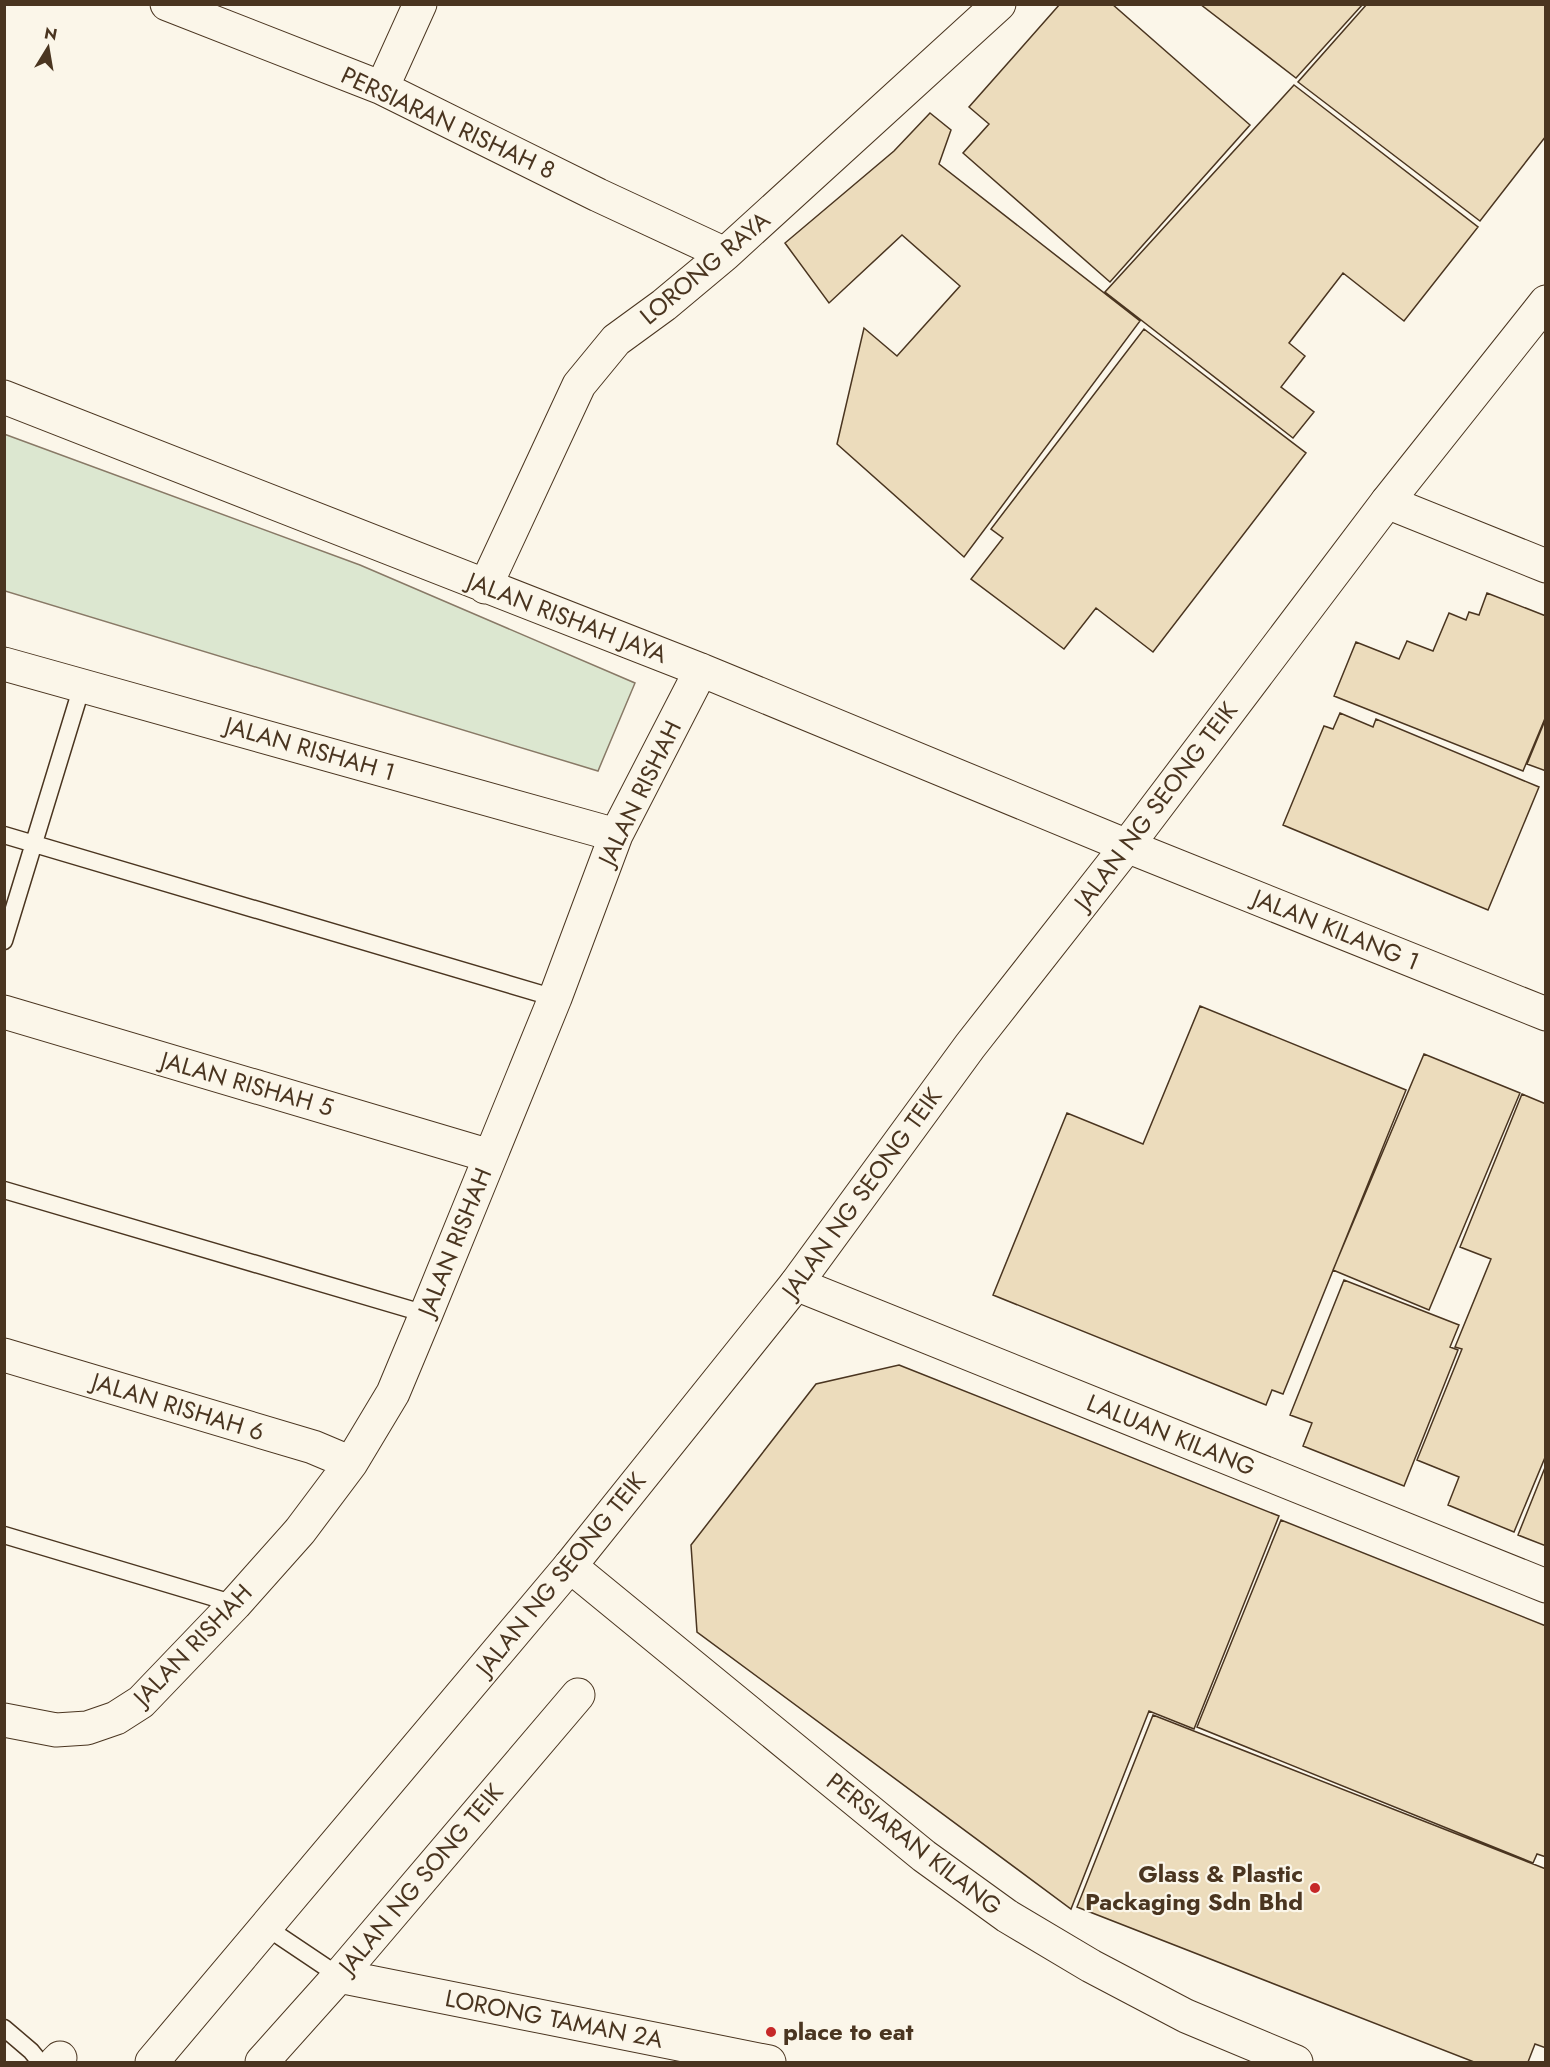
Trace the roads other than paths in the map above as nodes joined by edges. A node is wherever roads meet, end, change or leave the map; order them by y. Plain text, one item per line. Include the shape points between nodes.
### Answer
1 (167, 4) edge
2 (420, 4) edge
3 (999, 4) edge
4 (382, 88) junction
5 (725, 254) junction
6 (1545, 302) edge
7 (4, 398) edge
8 (1387, 502) junction
9 (1545, 567) edge
10 (485, 587) junction
11 (4, 664) edge
12 (701, 670) junction
13 (82, 686) junction
14 (4, 835) edge
15 (616, 835) junction
16 (34, 844) junction
17 (1127, 846) junction
18 (4, 941) edge
19 (555, 998) junction
20 (4, 1012) edge
21 (1545, 1014) edge
22 (490, 1156) junction
23 (4, 1190) edge
24 (796, 1284) junction
25 (426, 1314) junction
26 (4, 1355) edge
27 (351, 1463) junction
28 (4, 1535) edge
29 (570, 1566) junction
30 (1545, 1586) edge
31 (235, 1604) junction
32 (578, 1695) dead end
33 (4, 1720) edge
34 (266, 1927) junction
35 (339, 1976) junction
36 (4, 2028) edge
37 (1281, 2060) edge
38 (52, 2061) edge
39 (753, 2061) edge
40 (152, 2062) edge
41 (262, 2062) edge

1 - 4 street, PERSIARAN RISHAH 8
2 - 4 street
3 - 5 street, LORONG RAYA
4 - 5 street, PERSIARAN RISHAH 8
5 - 10 street, LORONG RAYA via 616,340 579,386
6 - 8 street, JALAN NG SEONG TEIK
7 - 10 street, JALAN RISHAH JAYA
8 - 9 street
8 - 17 street, JALAN NG SEONG TEIK
10 - 12 street, JALAN RISHAH JAYA
11 - 13 street, JALAN RISHAH 1
12 - 15 street, JALAN RISHAH
12 - 17 street, JALAN RISHAH JAYA
13 - 15 street, JALAN RISHAH 1
13 - 16 lane
14 - 16 lane
15 - 19 street, JALAN RISHAH
16 - 18 lane
16 - 19 lane
17 - 21 street, JALAN KILANG 1
17 - 24 street, JALAN NG SEONG TEIK via 970,1046
19 - 22 street, JALAN RISHAH
20 - 22 street, JALAN RISHAH 5
22 - 25 street, JALAN RISHAH
23 - 25 lane
24 - 29 street, JALAN NG SEONG TEIK
24 - 30 street, LALUAN KILANG
25 - 27 street, JALAN RISHAH via 393,1393
26 - 27 street, JALAN RISHAH 6 via 314,1448
27 - 31 street, JALAN RISHAH via 300,1531
28 - 31 lane
29 - 34 street, JALAN NG SEONG TEIK
29 - 37 street, PERSIARAN KILANG via 924,1856 1007,1916 1186,2016
31 - 33 street, JALAN RISHAH via 141,1702 116,1718 87,1728 56,1730
32 - 35 street, JALAN NG SONG TEIK
34 - 35 lane
34 - 40 street, JALAN NG SEONG TEIK
35 - 39 street, LORONG TAMAN 2A
35 - 41 street, JALAN NG SONG TEIK
36 - 38 lane

